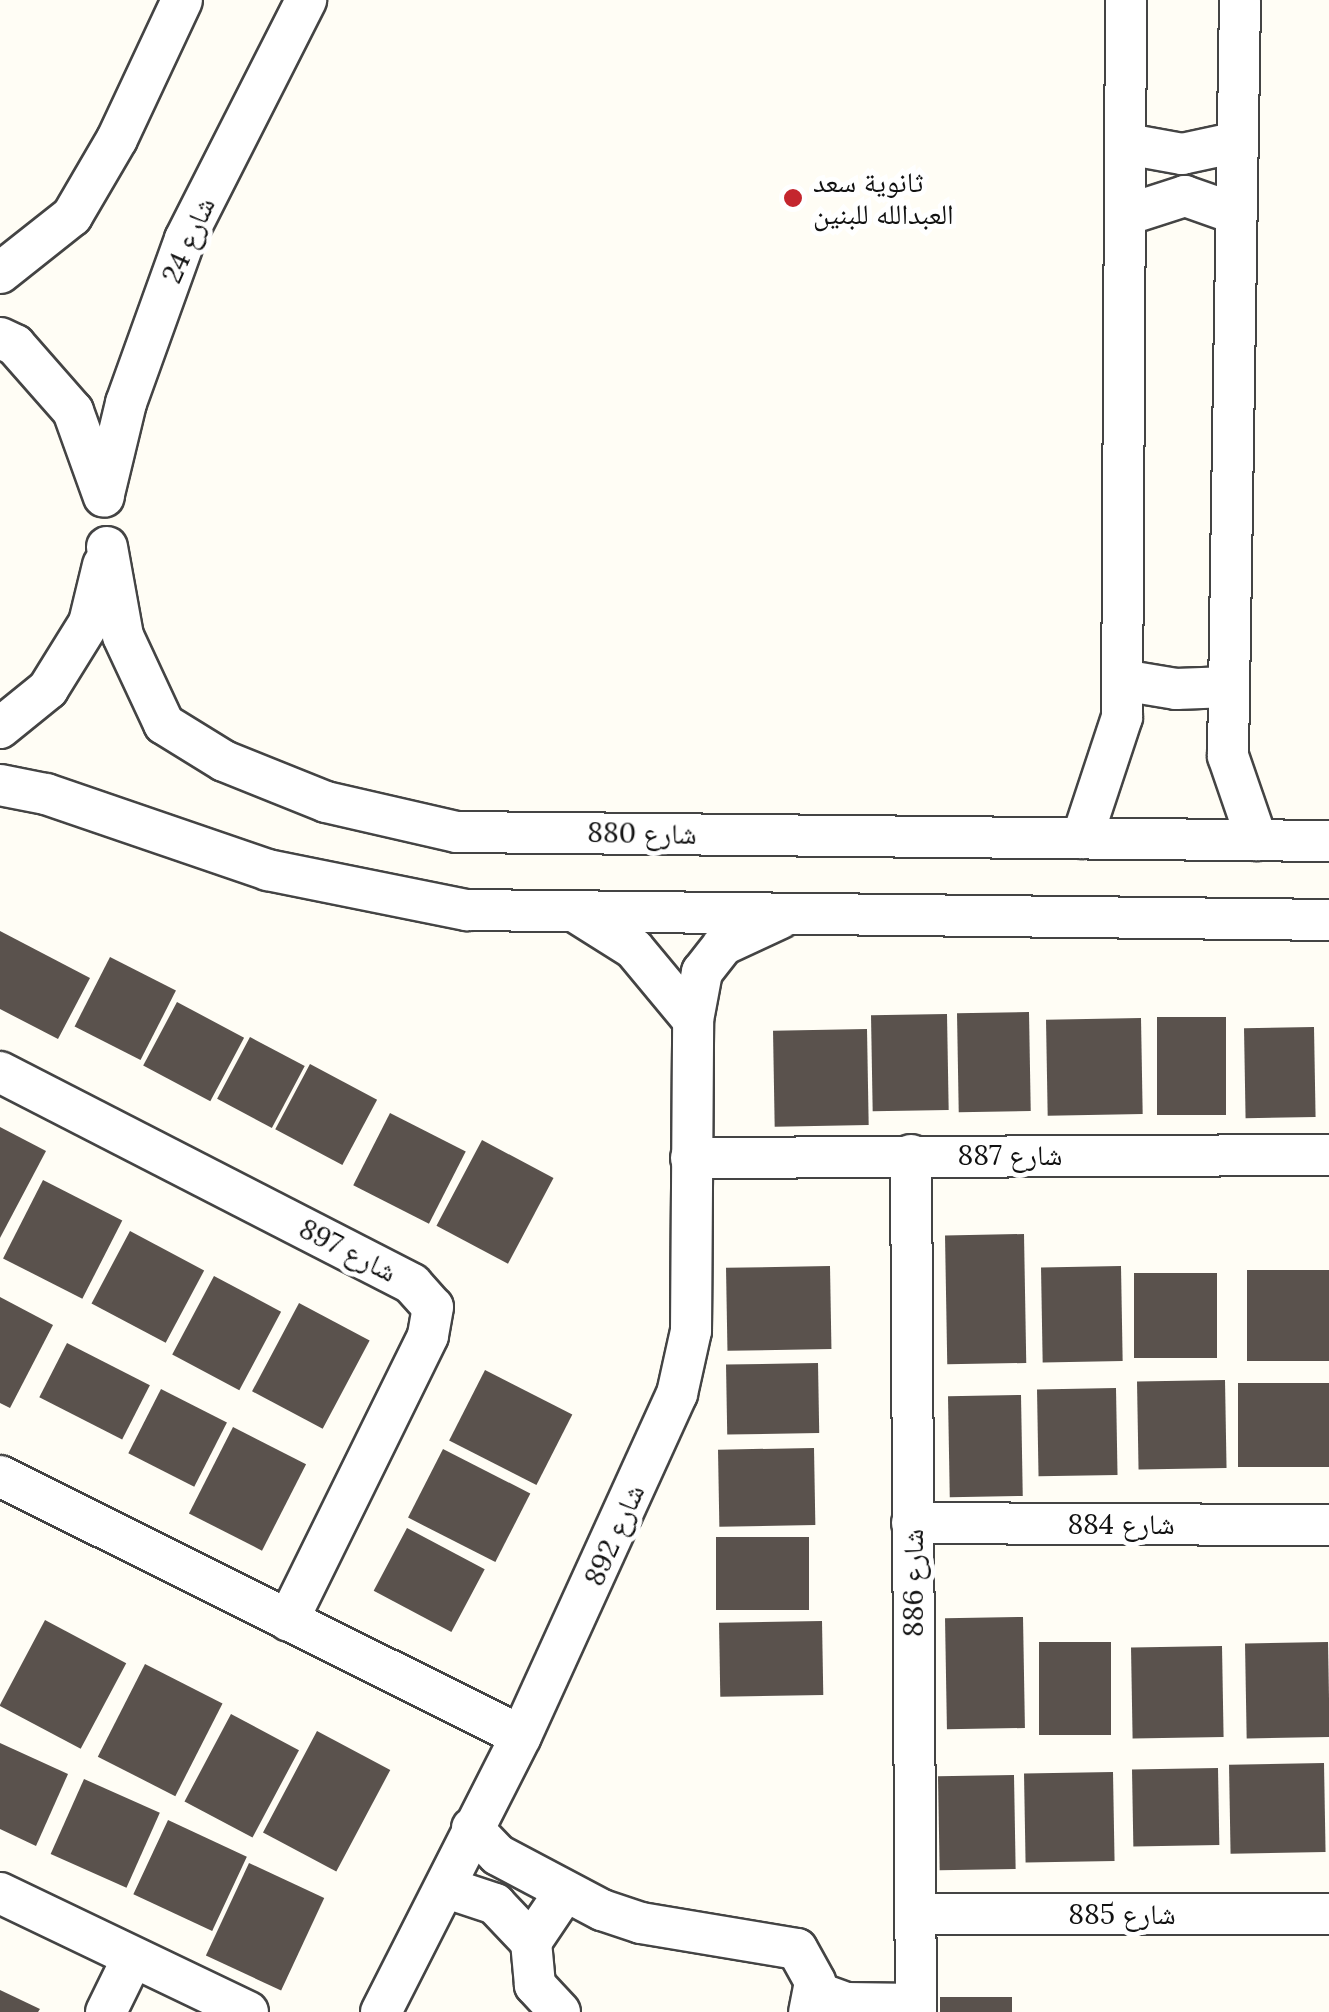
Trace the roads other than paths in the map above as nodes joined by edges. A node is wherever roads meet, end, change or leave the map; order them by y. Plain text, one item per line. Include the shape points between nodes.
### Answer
1 (182, 0) edge
2 (306, 0) edge
3 (1126, 0) edge
4 (1240, 0) edge
5 (1238, 142) junction
6 (1127, 144) junction
7 (1236, 214) junction
8 (1126, 215) junction
9 (0, 273) edge
10 (0, 338) edge
11 (104, 494) junction
12 (106, 547) junction
13 (1122, 680) junction
14 (1229, 687) junction
15 (0, 728) edge
16 (0, 785) edge
17 (1082, 838) junction
18 (1257, 840) junction
19 (1329, 840) edge
20 (574, 911) junction
21 (795, 914) junction
22 (1329, 920) edge
23 (693, 1020) junction
24 (0, 1072) edge
25 (912, 1154) junction
26 (1329, 1155) edge
27 (691, 1158) junction
28 (0, 1476) edge
29 (912, 1524) junction
30 (1329, 1524) edge
31 (288, 1620) junction
32 (521, 1736) junction
33 (472, 1828) junction
34 (447, 1888) junction
35 (0, 1893) edge
36 (564, 1893) junction
37 (915, 1914) junction
38 (1329, 1914) edge
39 (530, 1942) junction
40 (132, 1959) junction
41 (812, 2002) edge
42 (916, 2008) edge
43 (106, 2012) edge
44 (248, 2012) edge
45 (382, 2012) edge
46 (560, 2012) edge

1 - 9 street via 118,139 72,216
2 - 11 street, شارع 24 via 186,239 126,403
3 - 6 street
4 - 5 street
5 - 6 street via 1182,154
5 - 7 street
6 - 8 street
7 - 8 street via 1185,196
7 - 14 street
8 - 13 street
10 - 11 street via 15,345 73,411
11 - 12 street
12 - 15 street via 90,623 48,690
12 - 17 street, شارع 880 via 123,636 164,724 224,761 326,802 457,832
13 - 14 street via 1176,689
13 - 17 street via 1122,718
14 - 18 street via 1228,756
16 - 20 street via 46,794 268,870 467,910
17 - 18 street, شارع 880
18 - 19 street, شارع 880
20 - 21 street
20 - 23 street via 634,949
21 - 22 street
21 - 23 street, شارع 892 via 723,945 702,972
23 - 27 street, شارع 892
24 - 31 street, شارع 897 via 412,1284 433,1306 428,1336
25 - 26 street, شارع 887
25 - 27 street, شارع 887
25 - 29 street, شارع 886
27 - 32 street, شارع 892 via 691,1331 677,1394
28 - 31 street
29 - 30 street, شارع 884
29 - 37 street, شارع 886
31 - 32 street
32 - 33 street, شارع 892
33 - 34 street, شارع 892
33 - 36 street via 498,1855
34 - 39 street via 494,1904
34 - 45 street, شارع 892
35 - 40 street
36 - 39 street
36 - 41 street via 641,1923 777,1940 798,1949
37 - 38 street, شارع 885
37 - 42 street, شارع 886
39 - 46 street via 535,1985
40 - 43 street
40 - 44 street
41 - 42 street

